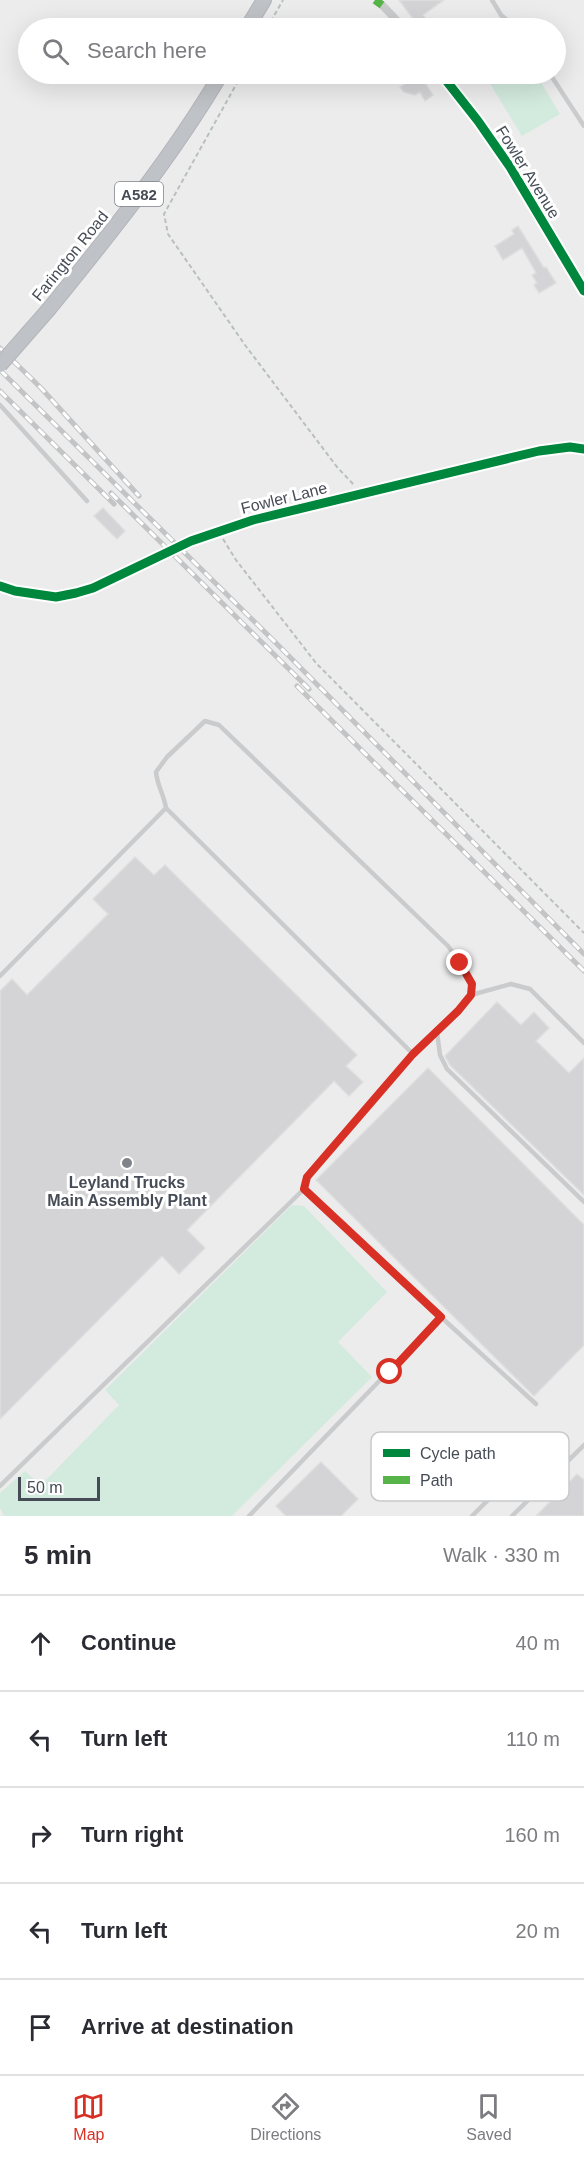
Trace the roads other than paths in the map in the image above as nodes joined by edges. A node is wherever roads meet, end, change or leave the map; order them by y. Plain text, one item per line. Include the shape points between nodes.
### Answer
1 (264, 0) edge
2 (492, 0) edge
3 (382, 5) dead end
4 (253, 18) edge
5 (394, 18) edge
6 (504, 18) edge
7 (215, 84) edge
8 (449, 84) edge
9 (557, 84) edge
10 (584, 126) edge
11 (584, 291) edge
12 (0, 365) edge
13 (0, 405) edge
14 (584, 449) edge
15 (87, 501) dead end
16 (0, 586) edge
17 (166, 808) junction
18 (0, 976) edge
19 (471, 995) junction
20 (436, 1032) junction
21 (584, 1043) edge
22 (413, 1054) junction
23 (304, 1189) junction
24 (584, 1202) edge
25 (441, 1317) junction
26 (536, 1404) dead end
27 (584, 1445) edge
28 (569, 1460) edge
29 (0, 1486) edge
30 (487, 1501) edge
31 (527, 1501) edge
32 (473, 1515) edge
33 (249, 1516) edge
34 (512, 1516) edge

1 - 4 highway
2 - 6 lane
3 - 5 street
7 - 12 highway, Farington Road / A582, bridge via 101,244
8 - 11 street, Fowler Avenue via 510,167
9 - 10 lane
13 - 15 lane
14 - 16 street, Fowler Lane, bridge via 539,451 253,520 191,541 93,588 56,597
17 - 18 lane
17 - 19 lane via 156,772 166,757 205,721 219,725 448,946 468,974
17 - 22 lane
19 - 20 lane
19 - 21 lane via 511,984 530,989
20 - 22 lane
20 - 24 lane via 447,1069
22 - 23 lane via 307,1177
23 - 25 lane
23 - 29 lane
25 - 26 lane
25 - 33 lane
27 - 28 lane
30 - 32 lane
31 - 34 lane

